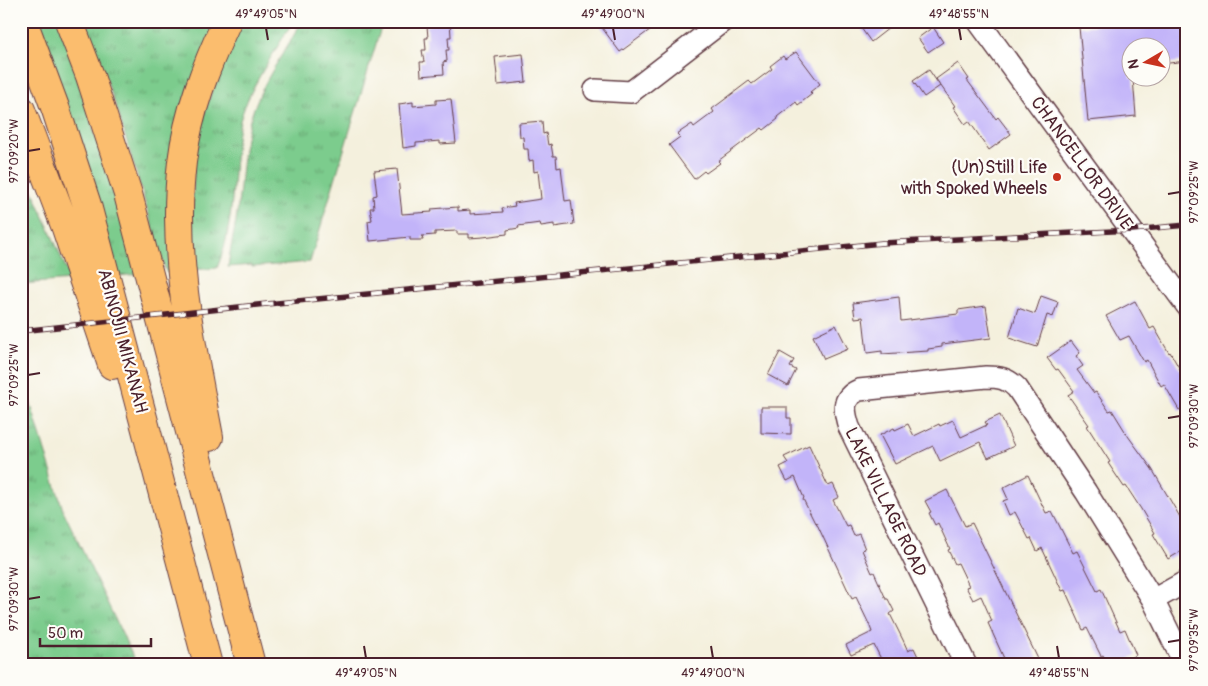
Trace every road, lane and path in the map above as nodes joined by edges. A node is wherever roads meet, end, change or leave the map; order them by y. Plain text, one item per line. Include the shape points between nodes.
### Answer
1 (23, 21) edge
2 (69, 21) edge
3 (227, 21) edge
4 (723, 21) edge
5 (978, 21) edge
6 (595, 90) dead end
7 (21, 110) edge
8 (1187, 306) edge
9 (178, 550) junction
10 (229, 579) junction
11 (1187, 581) edge
12 (1153, 600) junction
13 (208, 665) edge
14 (251, 665) edge
15 (966, 665) edge
16 (1185, 665) edge

1 - 9 main road, ABINOJII MIKANAH via 87,205
2 - 10 main road via 128,194
3 - 10 main road via 207,66 191,116 182,161 179,220 185,300 216,470
4 - 6 street via 631,92
5 - 8 street, CHANCELLOR DRIVE
7 - 9 main road via 66,228 136,442
9 - 13 main road, ABINOJII MIKANAH
10 - 14 main road
11 - 12 street
12 - 15 street, LAKE VILLAGE ROAD via 1012,382 986,377 859,390 846,401 844,413 849,427
12 - 16 street, LAKE VILLAGE ROAD

